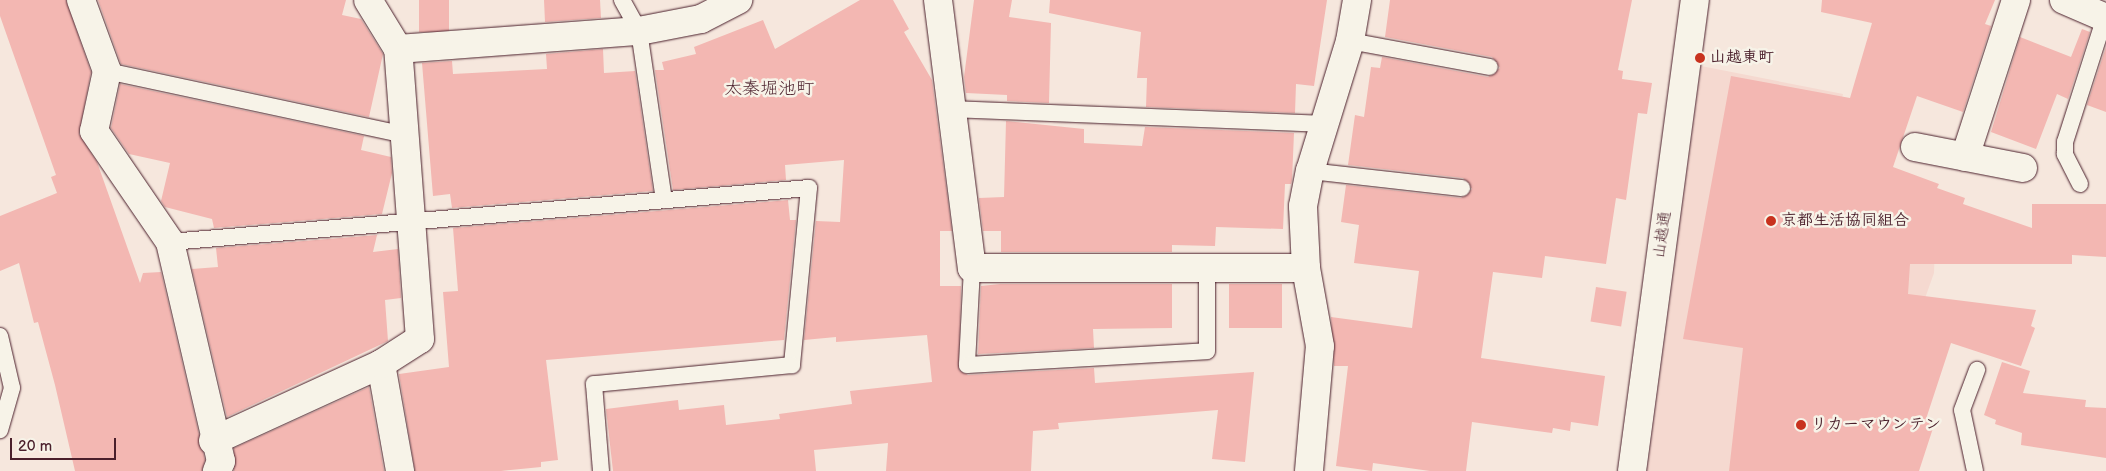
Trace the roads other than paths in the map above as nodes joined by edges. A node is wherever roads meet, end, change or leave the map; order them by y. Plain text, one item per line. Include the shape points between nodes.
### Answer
1 (81, 0) edge
2 (368, 0) edge
3 (622, 0) edge
4 (738, 0) edge
5 (938, 0) edge
6 (1357, 0) edge
7 (1694, 0) edge
8 (2016, 0) edge
9 (2064, 0) edge
10 (2106, 18) edge
11 (639, 31) junction
12 (1350, 41) junction
13 (398, 49) junction
14 (1490, 67) dead end
15 (107, 70) junction
16 (952, 109) junction
17 (1325, 124) junction
18 (405, 135) junction
19 (1915, 147) dead end
20 (1965, 157) junction
21 (2023, 168) dead end
22 (1310, 171) junction
23 (2080, 184) dead end
24 (1462, 188) dead end
25 (664, 200) junction
26 (411, 222) junction
27 (170, 242) junction
28 (972, 268) junction
29 (1306, 268) junction
30 (1207, 270) junction
31 (0, 336) edge
32 (381, 364) junction
33 (1978, 370) dead end
34 (0, 430) edge
35 (214, 441) junction
36 (217, 471) edge
37 (400, 471) edge
38 (601, 471) edge
39 (1309, 471) edge
40 (1632, 471) edge
41 (1974, 471) edge

1 - 15 street
2 - 13 street
3 - 11 lane
4 - 11 street via 701,19
5 - 16 street
6 - 12 street
7 - 40 street, 山越通
8 - 20 street
9 - 10 street
10 - 23 lane via 2065,142 2065,154
11 - 13 street
11 - 25 lane
12 - 14 lane
12 - 17 street
13 - 18 street
15 - 18 lane
15 - 27 street via 94,131
16 - 17 lane
16 - 28 street
17 - 22 street
18 - 26 street
19 - 20 street
20 - 21 street
22 - 24 lane
22 - 29 street via 1303,206
25 - 26 lane
25 - 38 lane via 809,188 792,365 594,384
26 - 27 lane
26 - 32 street via 420,339
27 - 35 street
28 - 30 street
28 - 30 lane via 967,365 1207,351
29 - 30 street
29 - 39 street via 1320,346
31 - 34 lane via 12,388
32 - 35 street
32 - 37 street
33 - 41 lane via 1962,410
35 - 36 street via 221,461

